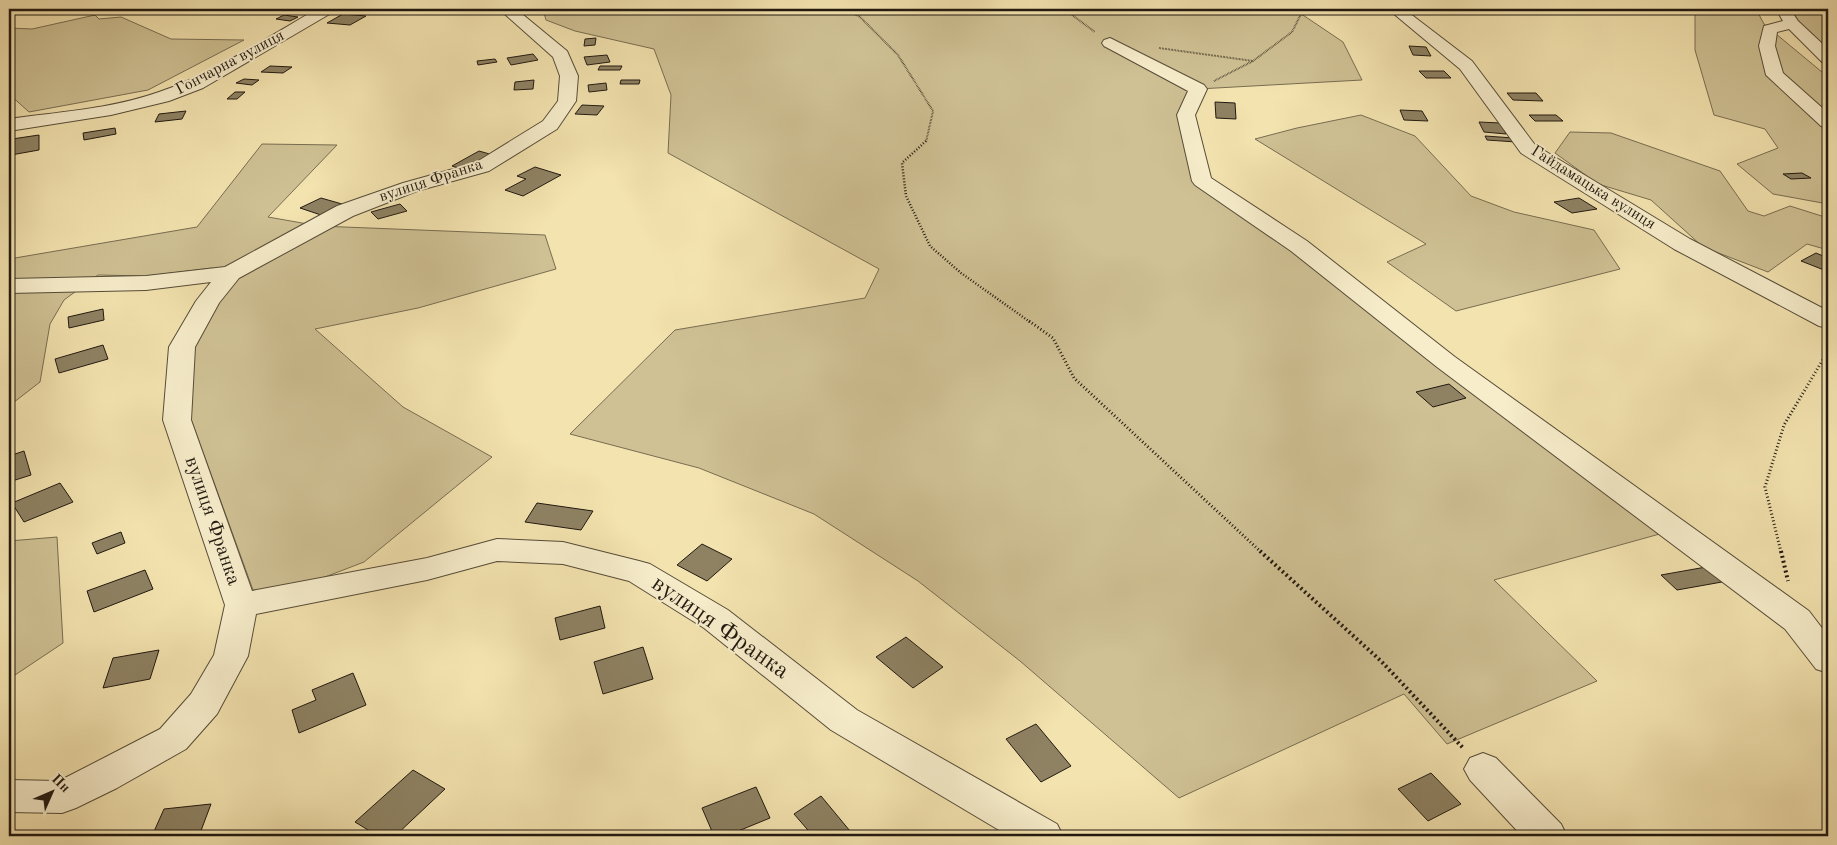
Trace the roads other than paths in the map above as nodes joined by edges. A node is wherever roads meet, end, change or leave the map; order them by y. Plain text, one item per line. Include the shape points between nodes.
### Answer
1 (328, 9) edge
2 (506, 9) edge
3 (1395, 9) edge
4 (1783, 9) edge
5 (1792, 24) junction
6 (1110, 43) road end
7 (1828, 58) edge
8 (1828, 122) edge
9 (9, 125) edge
10 (231, 273) junction
11 (9, 286) edge
12 (1828, 321) edge
13 (241, 605) junction
14 (1828, 660) edge
15 (1483, 769) road end
16 (9, 796) edge
17 (1043, 836) edge
18 (1547, 836) edge

1 - 9 street, Гончарна вулиця via 197,84 163,97 111,110
2 - 10 street, вулиця Франка via 561,55 569,76 567,101 550,125 482,167 410,187 345,211
3 - 12 street, Гайдамацька вулиця via 1466,65 1528,149 1682,244
4 - 5 street
5 - 7 street
5 - 8 street via 1770,29 1767,46 1775,74
6 - 14 street via 1198,89 1186,115 1202,181 1299,246 1446,362 1798,620
10 - 11 street, вулиця Франка via 146,283
10 - 13 street, вулиця Франка via 208,301 182,347 177,420
13 - 16 street, вулиця Франка via 231,656 204,704 173,739 62,797
13 - 17 street, вулиця Франка via 418,571 497,550 563,553 639,572 716,619 844,720
15 - 18 street

